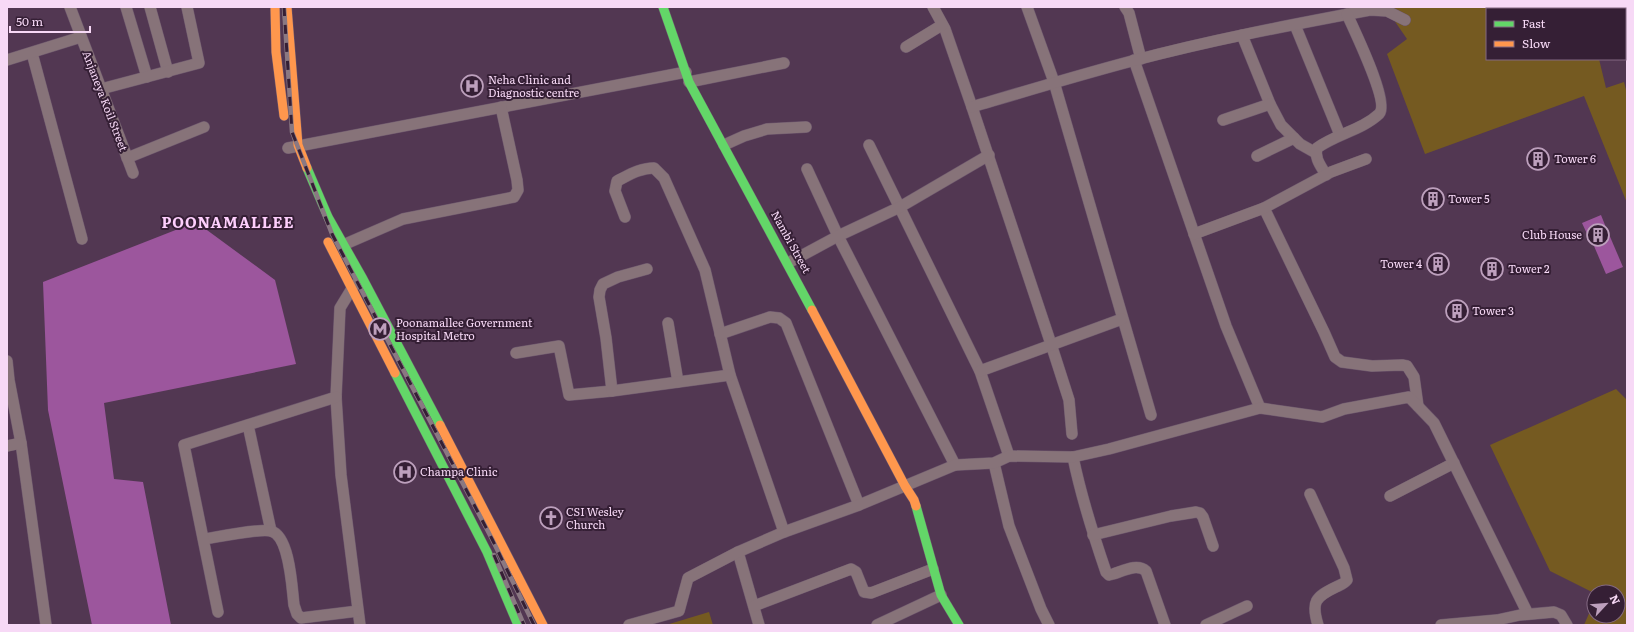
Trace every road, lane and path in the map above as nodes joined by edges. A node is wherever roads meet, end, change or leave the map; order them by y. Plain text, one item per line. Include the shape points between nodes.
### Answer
1 (70, 7) edge
2 (126, 7) edge
3 (150, 7) edge
4 (187, 7) edge
5 (275, 7) edge
6 (287, 7) edge
7 (663, 7) edge
8 (933, 7) edge
9 (1027, 7) edge
10 (1125, 7) edge
11 (1347, 14) junction
12 (1405, 20) dead end
13 (942, 25) junction
14 (1295, 25) junction
15 (1242, 35) junction
16 (81, 37) junction
17 (906, 47) dead end
18 (32, 52) junction
19 (1138, 59) junction
20 (7, 60) edge
21 (784, 63) dead end
22 (168, 72) junction
23 (147, 77) junction
24 (688, 77) junction
25 (1054, 82) junction
26 (101, 89) junction
27 (1270, 104) junction
28 (501, 107) junction
29 (972, 107) junction
30 (1223, 120) dead end
31 (285, 126) dead end
32 (204, 127) dead end
33 (806, 127) dead end
34 (1340, 135) junction
35 (1294, 138) junction
36 (724, 145) junction
37 (868, 145) dead end
38 (291, 147) junction
39 (1316, 153) junction
40 (989, 155) junction
41 (1256, 156) dead end
42 (127, 158) junction
43 (1366, 159) dead end
44 (807, 169) dead end
45 (133, 173) dead end
46 (1326, 175) junction
47 (900, 207) junction
48 (1264, 208) junction
49 (625, 217) dead end
50 (324, 234) dead end
51 (1194, 234) junction
52 (838, 236) junction
53 (82, 240) dead end
54 (343, 245) junction
55 (788, 262) junction
56 (647, 269) dead end
57 (363, 279) junction
58 (352, 286) junction
59 (1122, 319) junction
60 (668, 323) dead end
61 (720, 334) junction
62 (1051, 344) junction
63 (516, 353) dead end
64 (7, 361) edge
65 (980, 371) junction
66 (730, 375) junction
67 (8, 380) edge
68 (678, 382) junction
69 (612, 391) junction
70 (336, 397) junction
71 (1418, 406) junction
72 (1260, 408) junction
73 (1151, 415) dead end
74 (248, 425) junction
75 (1072, 434) dead end
76 (21, 443) junction
77 (7, 446) edge
78 (1009, 456) junction
79 (1073, 457) junction
80 (994, 463) junction
81 (1454, 463) junction
82 (955, 465) junction
83 (905, 486) junction
84 (1310, 494) dead end
85 (1390, 496) dead end
86 (859, 505) junction
87 (271, 531) junction
88 (784, 532) junction
89 (1093, 535) junction
90 (204, 539) junction
91 (1213, 546) dead end
92 (738, 552) junction
93 (934, 569) junction
94 (941, 595) junction
95 (754, 606) junction
96 (1247, 606) dead end
97 (358, 611) junction
98 (218, 612) dead end
99 (1528, 614) junction
100 (46, 625) edge
101 (360, 625) edge
102 (518, 625) edge
103 (543, 625) edge
104 (629, 625) edge
105 (759, 625) edge
106 (878, 625) edge
107 (959, 625) edge
108 (1049, 625) edge
109 (1165, 625) edge
110 (1206, 625) edge
111 (1318, 625) edge
112 (1441, 625) edge
113 (1567, 625) edge

1 - 16 street, Anjaneya Koil Street
2 - 23 street
3 - 22 street
4 - 22 street via 198,63
5 - 31 main road via 276,52
6 - 38 main road via 292,86
7 - 24 main road, Nambi Street
8 - 13 street
9 - 25 street
10 - 19 street via 1129,13
11 - 12 street via 1370,10 1387,12
11 - 14 street
11 - 34 street via 1379,89 1382,104 1381,111 1371,119
13 - 17 street
13 - 29 street
14 - 15 street
14 - 34 street
15 - 19 street
15 - 27 street
16 - 18 street
16 - 26 street, Anjaneya Koil Street
18 - 20 street
18 - 53 street
19 - 25 street
19 - 51 street
21 - 24 street
22 - 23 street
23 - 26 street
24 - 28 street
24 - 36 main road, Nambi Street
25 - 29 street
25 - 59 street
26 - 42 street, Anjaneya Koil Street
27 - 30 street
27 - 35 street via 1281,125
28 - 38 street
28 - 54 street via 517,180 518,190 514,197 403,218
29 - 40 street
32 - 42 street
33 - 36 street via 768,129
34 - 39 street via 1317,148
35 - 39 street
35 - 41 street
36 - 55 main road, Nambi Street
37 - 47 street
38 - 54 main road
39 - 46 street
40 - 47 street
40 - 62 street
42 - 45 street, Anjaneya Koil Street
43 - 46 street
44 - 52 street
46 - 48 street
47 - 52 street
47 - 65 street
48 - 51 street
48 - 71 street via 1335,357 1342,362 1372,366 1407,366 1414,376
49 - 61 street via 616,191 617,181 631,173 654,168 664,178 705,270
50 - 58 main road
51 - 72 street via 1226,326
52 - 55 street
52 - 82 street
54 - 57 main road
55 - 83 main road, Nambi Street
56 - 69 street via 618,277 603,284 600,290
57 - 58 street
57 - 103 main road
58 - 70 street via 340,308
58 - 102 main road via 487,552
59 - 62 street
59 - 73 street
60 - 68 street
61 - 66 street
61 - 86 street via 770,317 779,318 786,323
62 - 65 street
62 - 75 street via 1069,400
63 - 69 street via 559,346 569,395
64 - 67 street
65 - 78 street
66 - 68 street
66 - 88 street
67 - 76 street
68 - 69 street
70 - 74 street
70 - 97 street via 341,475
71 - 72 street via 1408,396 1344,409 1322,417
71 - 81 street via 1434,424
72 - 79 street
74 - 87 street
74 - 90 street via 184,446
76 - 77 street
76 - 100 street
78 - 79 street
78 - 80 street
79 - 89 street
80 - 82 street
80 - 108 street via 1009,526
81 - 85 street
81 - 99 street
82 - 83 street
83 - 86 street
83 - 93 main road, Nambi Street via 914,500
84 - 111 street via 1348,580 1323,594 1316,602 1314,612
86 - 88 street
87 - 90 street
87 - 97 street via 278,535 286,553 294,605 301,618
88 - 92 street
89 - 91 street via 1196,512 1203,517
89 - 109 street via 1109,575 1138,567 1146,571
90 - 98 street
92 - 95 street
92 - 104 street via 688,578 679,611
93 - 94 main road, Nambi Street
93 - 95 street via 871,593 864,592 856,572 851,569
94 - 106 street
94 - 107 main road, Nambi Street
95 - 105 street
96 - 110 street
97 - 101 street
99 - 112 street via 1497,620
99 - 113 street via 1554,612 1561,615

